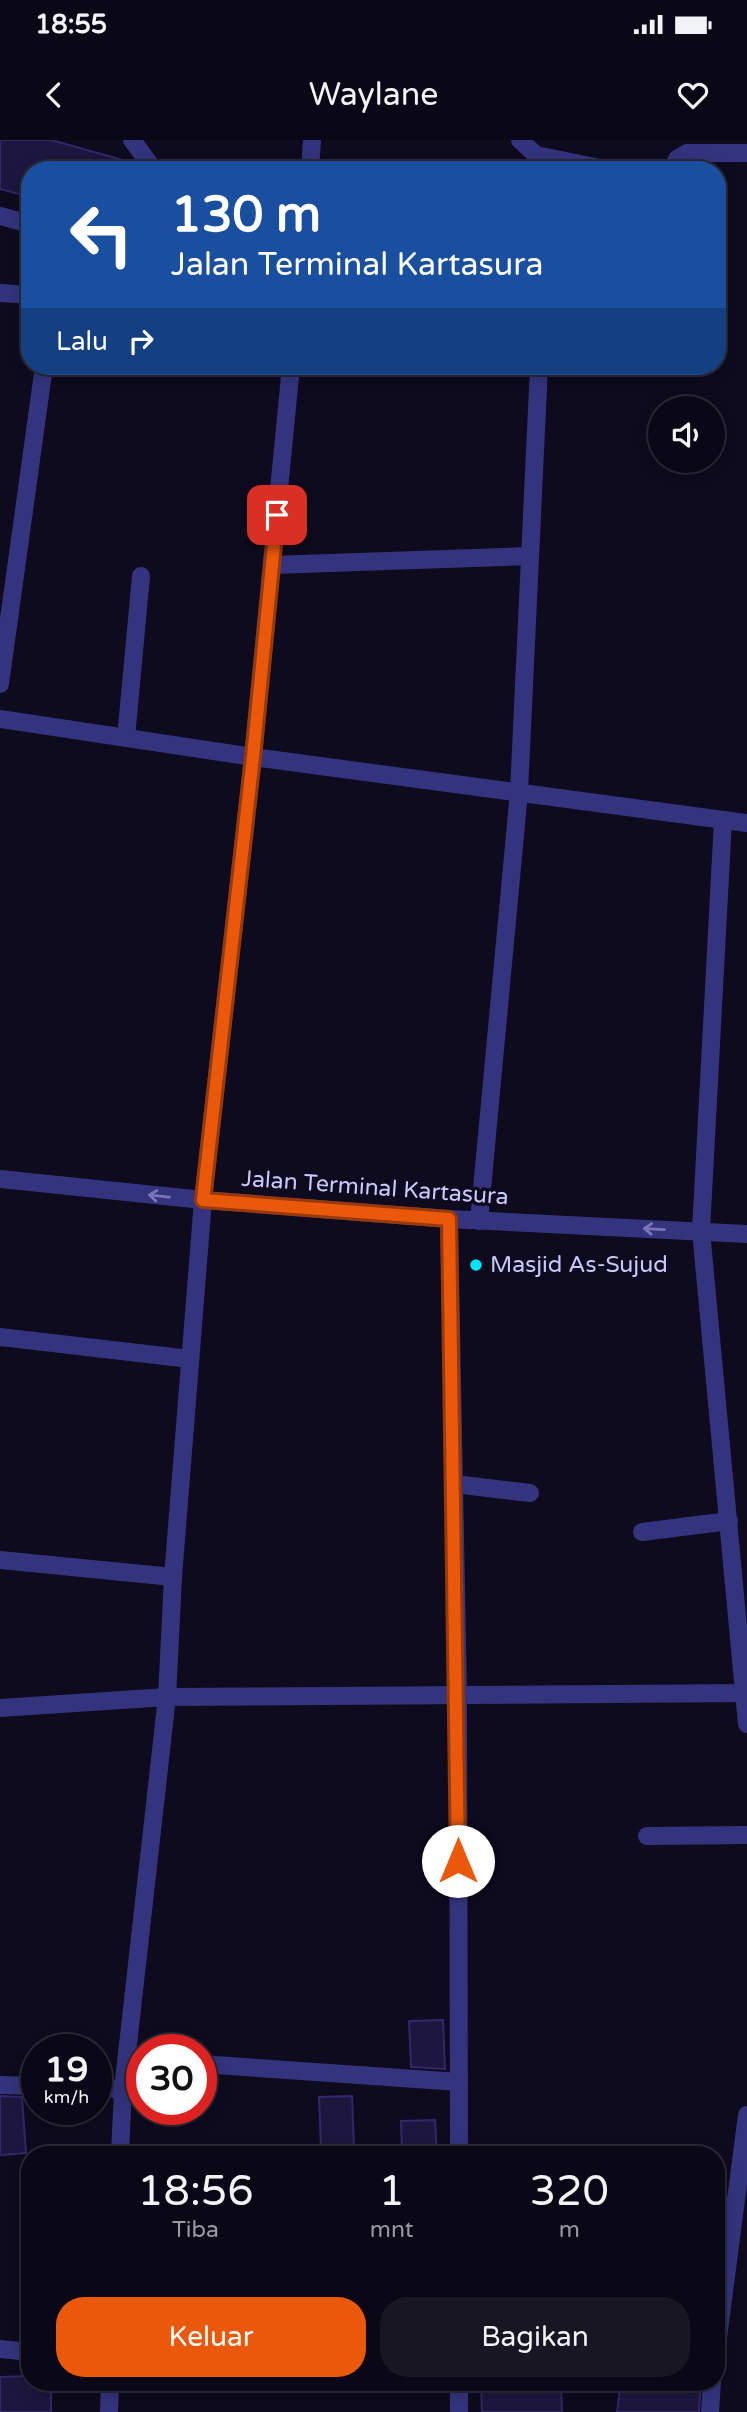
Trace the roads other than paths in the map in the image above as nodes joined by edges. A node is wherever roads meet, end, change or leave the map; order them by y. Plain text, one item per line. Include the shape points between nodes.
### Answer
1 (132, 140) edge
2 (312, 140) edge
3 (520, 140) edge
4 (747, 153) edge
5 (148, 161) edge
6 (311, 161) edge
7 (566, 161) edge
8 (676, 161) edge
9 (0, 216) edge
10 (21, 222) edge
11 (0, 293) edge
12 (21, 294) edge
13 (43, 375) edge
14 (290, 375) edge
15 (538, 375) edge
16 (528, 556) junction
17 (272, 565) junction
18 (141, 576) dead end
19 (0, 684) edge
20 (0, 719) edge
21 (126, 738) junction
22 (253, 757) junction
23 (519, 792) junction
24 (723, 820) junction
25 (747, 823) edge
26 (0, 1179) edge
27 (203, 1200) junction
28 (449, 1219) junction
29 (479, 1221) junction
30 (701, 1231) junction
31 (747, 1234) edge
32 (0, 1337) edge
33 (190, 1359) junction
34 (454, 1484) junction
35 (530, 1493) dead end
36 (729, 1521) junction
37 (642, 1532) dead end
38 (0, 1560) edge
39 (173, 1577) junction
40 (746, 1693) edge
41 (458, 1696) junction
42 (167, 1697) junction
43 (0, 1707) edge
44 (747, 1724) edge
45 (747, 1835) edge
46 (647, 1836) dead end
47 (136, 2034) edge
48 (217, 2065) edge
49 (126, 2081) edge
50 (459, 2082) junction
51 (0, 2085) edge
52 (21, 2086) edge
53 (112, 2089) edge
54 (123, 2089) junction
55 (747, 2115) edge
56 (120, 2146) edge
57 (459, 2146) edge
58 (742, 2198) edge
59 (725, 2299) edge
60 (0, 2349) edge
61 (21, 2351) edge
62 (110, 2391) edge
63 (459, 2391) edge
64 (711, 2391) edge
65 (109, 2412) edge
66 (459, 2412) edge
67 (710, 2412) edge

1 - 5 street
2 - 6 street
3 - 7 street via 536,155
4 - 8 street via 687,153
9 - 10 street
11 - 12 street
13 - 19 street
14 - 17 street
15 - 16 street
16 - 17 street
16 - 23 street
17 - 22 street
18 - 21 street
20 - 21 street
21 - 22 street
22 - 23 street
22 - 27 street
23 - 24 street
23 - 29 street
24 - 25 street
24 - 30 street
27 -> 26 street, Jalan Terminal Kartasura
27 - 28 street, Jalan Terminal Kartasura
27 - 33 street
28 - 29 street, Jalan Terminal Kartasura
28 - 34 street
30 -> 29 street, Jalan Terminal Kartasura
30 - 31 street, Jalan Terminal Kartasura
30 - 36 street
32 - 33 street
33 - 39 street
34 - 35 street
34 - 41 street
36 - 37 street
36 - 40 street
38 - 39 street
39 - 42 street
40 - 41 street
40 - 44 street
41 - 42 street
41 - 50 street
42 - 43 street
42 - 47 street
45 - 46 street
48 - 50 street
49 - 54 street
50 - 57 street
51 - 52 street
53 - 54 street
54 - 56 street
55 - 58 street
58 - 59 street
60 - 61 street
62 - 65 street
63 - 66 street
64 - 67 street

